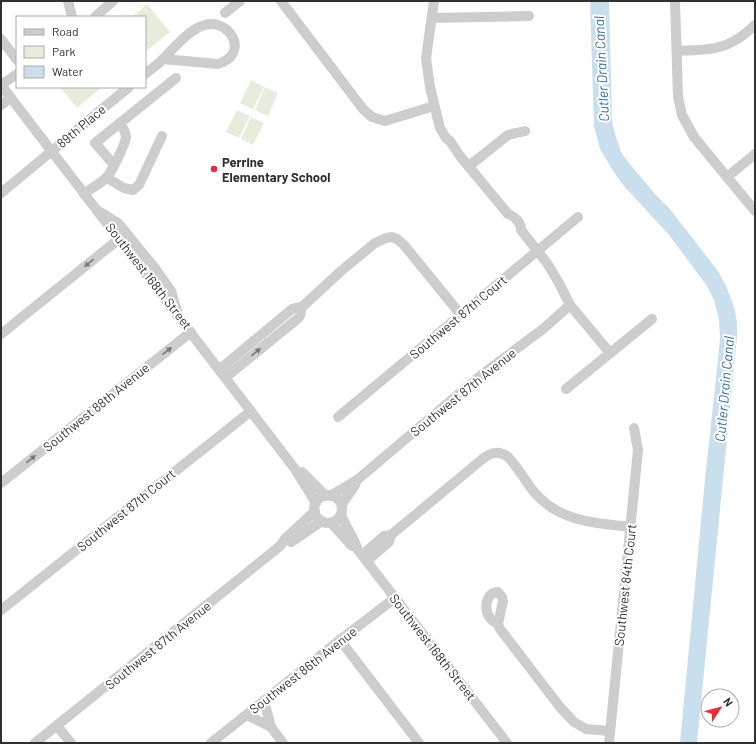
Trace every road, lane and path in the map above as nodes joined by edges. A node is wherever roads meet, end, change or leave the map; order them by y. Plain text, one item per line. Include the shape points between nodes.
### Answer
1 (68, 1) edge
2 (113, 1) edge
3 (240, 1) edge
4 (281, 1) edge
5 (434, 1) edge
6 (675, 1) edge
7 (225, 13) dead end
8 (72, 16) edge
9 (96, 16) edge
10 (529, 16) dead end
11 (432, 18) junction
12 (755, 25) edge
13 (1, 39) edge
14 (677, 51) junction
15 (16, 59) edge
16 (163, 59) junction
17 (146, 73) edge
18 (16, 75) edge
19 (176, 78) dead end
20 (128, 88) edge
21 (4, 90) edge
22 (1, 105) edge
23 (434, 106) junction
24 (120, 123) junction
25 (525, 131) dead end
26 (162, 136) dead end
27 (52, 151) junction
28 (755, 154) edge
29 (114, 165) junction
30 (468, 166) junction
31 (727, 177) junction
32 (107, 178) junction
33 (1, 193) edge
34 (84, 194) junction
35 (97, 210) junction
36 (755, 211) edge
37 (578, 217) dead end
38 (119, 239) junction
39 (538, 251) junction
40 (570, 305) junction
41 (178, 315) junction
42 (461, 315) junction
43 (652, 319) dead end
44 (191, 332) junction
45 (1, 334) edge
46 (610, 353) junction
47 (223, 373) junction
48 (566, 389) dead end
49 (251, 411) junction
50 (338, 417) dead end
51 (634, 428) dead end
52 (295, 469) junction
53 (357, 480) junction
54 (1, 483) edge
55 (328, 496) junction
56 (316, 507) junction
57 (341, 510) junction
58 (326, 522) junction
59 (631, 527) junction
60 (280, 546) junction
61 (362, 556) junction
62 (395, 598) junction
63 (1, 610) edge
64 (498, 624) dead end
65 (340, 640) junction
66 (264, 701) junction
67 (247, 715) junction
68 (57, 726) junction
69 (271, 728) junction
70 (610, 731) junction
71 (35, 743) edge
72 (71, 743) edge
73 (211, 743) edge
74 (283, 743) edge
75 (419, 743) edge
76 (507, 743) edge
77 (609, 743) edge

1 - 8 street
2 - 9 street
3 - 7 street
4 - 23 street via 363,109 372,117 381,120 392,119
5 - 11 street
6 - 14 street
10 - 11 street
11 - 23 street via 426,58
12 - 14 street via 738,39 722,46
13 - 15 street
14 - 31 street via 678,97 682,115 694,137
16 - 16 street via 196,29 207,24 224,28 235,42 231,56 218,64
16 - 17 street
18 - 21 street
19 - 24 street
20 - 27 street, 89th Place
21 - 22 street
21 - 27 street, Southwest 168th Street
23 - 30 street via 438,120 448,130 450,141
24 - 29 street via 126,138
24 - 29 street via 95,143
25 - 30 street via 508,135
26 - 32 street via 139,185 133,190
27 - 33 street, 89th Place
27 - 34 street, Southwest 168th Street
28 - 31 street
29 - 32 street
30 - 39 street via 508,214 519,222 521,230
31 - 36 street
32 - 34 street
34 - 35 street, Southwest 168th Street
35 - 38 street, Southwest 168th Street
35 - 41 street via 124,222 172,284
37 - 39 street, Southwest 87th Court
38 - 41 street, Southwest 168th Street
38 -> 45 street
39 - 40 street via 553,272
39 - 42 street, Southwest 87th Court
40 - 46 street
40 - 53 street, Southwest 87th Avenue via 475,380
41 - 44 street, Southwest 168th Street
42 - 47 street via 404,245 392,237 386,238 375,243 302,307 292,310
42 - 50 street, Southwest 87th Court
43 - 46 street
44 - 47 street, Southwest 168th Street
54 -> 44 street, Southwest 88th Avenue
46 - 48 street
47 - 49 street, Southwest 168th Street
49 - 52 street, Southwest 168th Street
49 - 63 street, Southwest 87th Court
51 - 59 street, Southwest 84th Court via 638,450
52 - 55 street, Southwest 168th Street via 302,472
52 - 56 street, Southwest 168th Street
53 - 55 street, Southwest 87th Avenue
53 - 57 street, Southwest 87th Avenue via 345,498
55 - 56 street via 320,499
55 - 57 street via 337,499
56 - 58 street via 316,516
56 - 60 street, Southwest 87th Avenue
57 - 58 street via 339,519
57 - 61 street, Southwest 168th Street via 347,529
58 - 60 street, Southwest 87th Avenue
58 - 61 street, Southwest 168th Street
59 - 61 street via 576,520 556,511 535,493 508,457 495,452 485,457 392,535 389,542
59 - 70 street, Southwest 84th Court
60 - 68 street, Southwest 87th Avenue
61 - 62 street, Southwest 168th Street
62 - 65 street, Southwest 86th Avenue
62 - 76 street, Southwest 168th Street
64 - 70 street via 509,642 570,719 586,729
65 - 66 street, Southwest 86th Avenue
65 - 75 street
66 - 67 street, Southwest 86th Avenue
66 - 69 street
67 - 69 street
67 - 73 street, Southwest 86th Avenue
68 - 71 street, Southwest 87th Avenue
68 - 72 street
69 - 74 street
70 - 77 street, Southwest 84th Court

